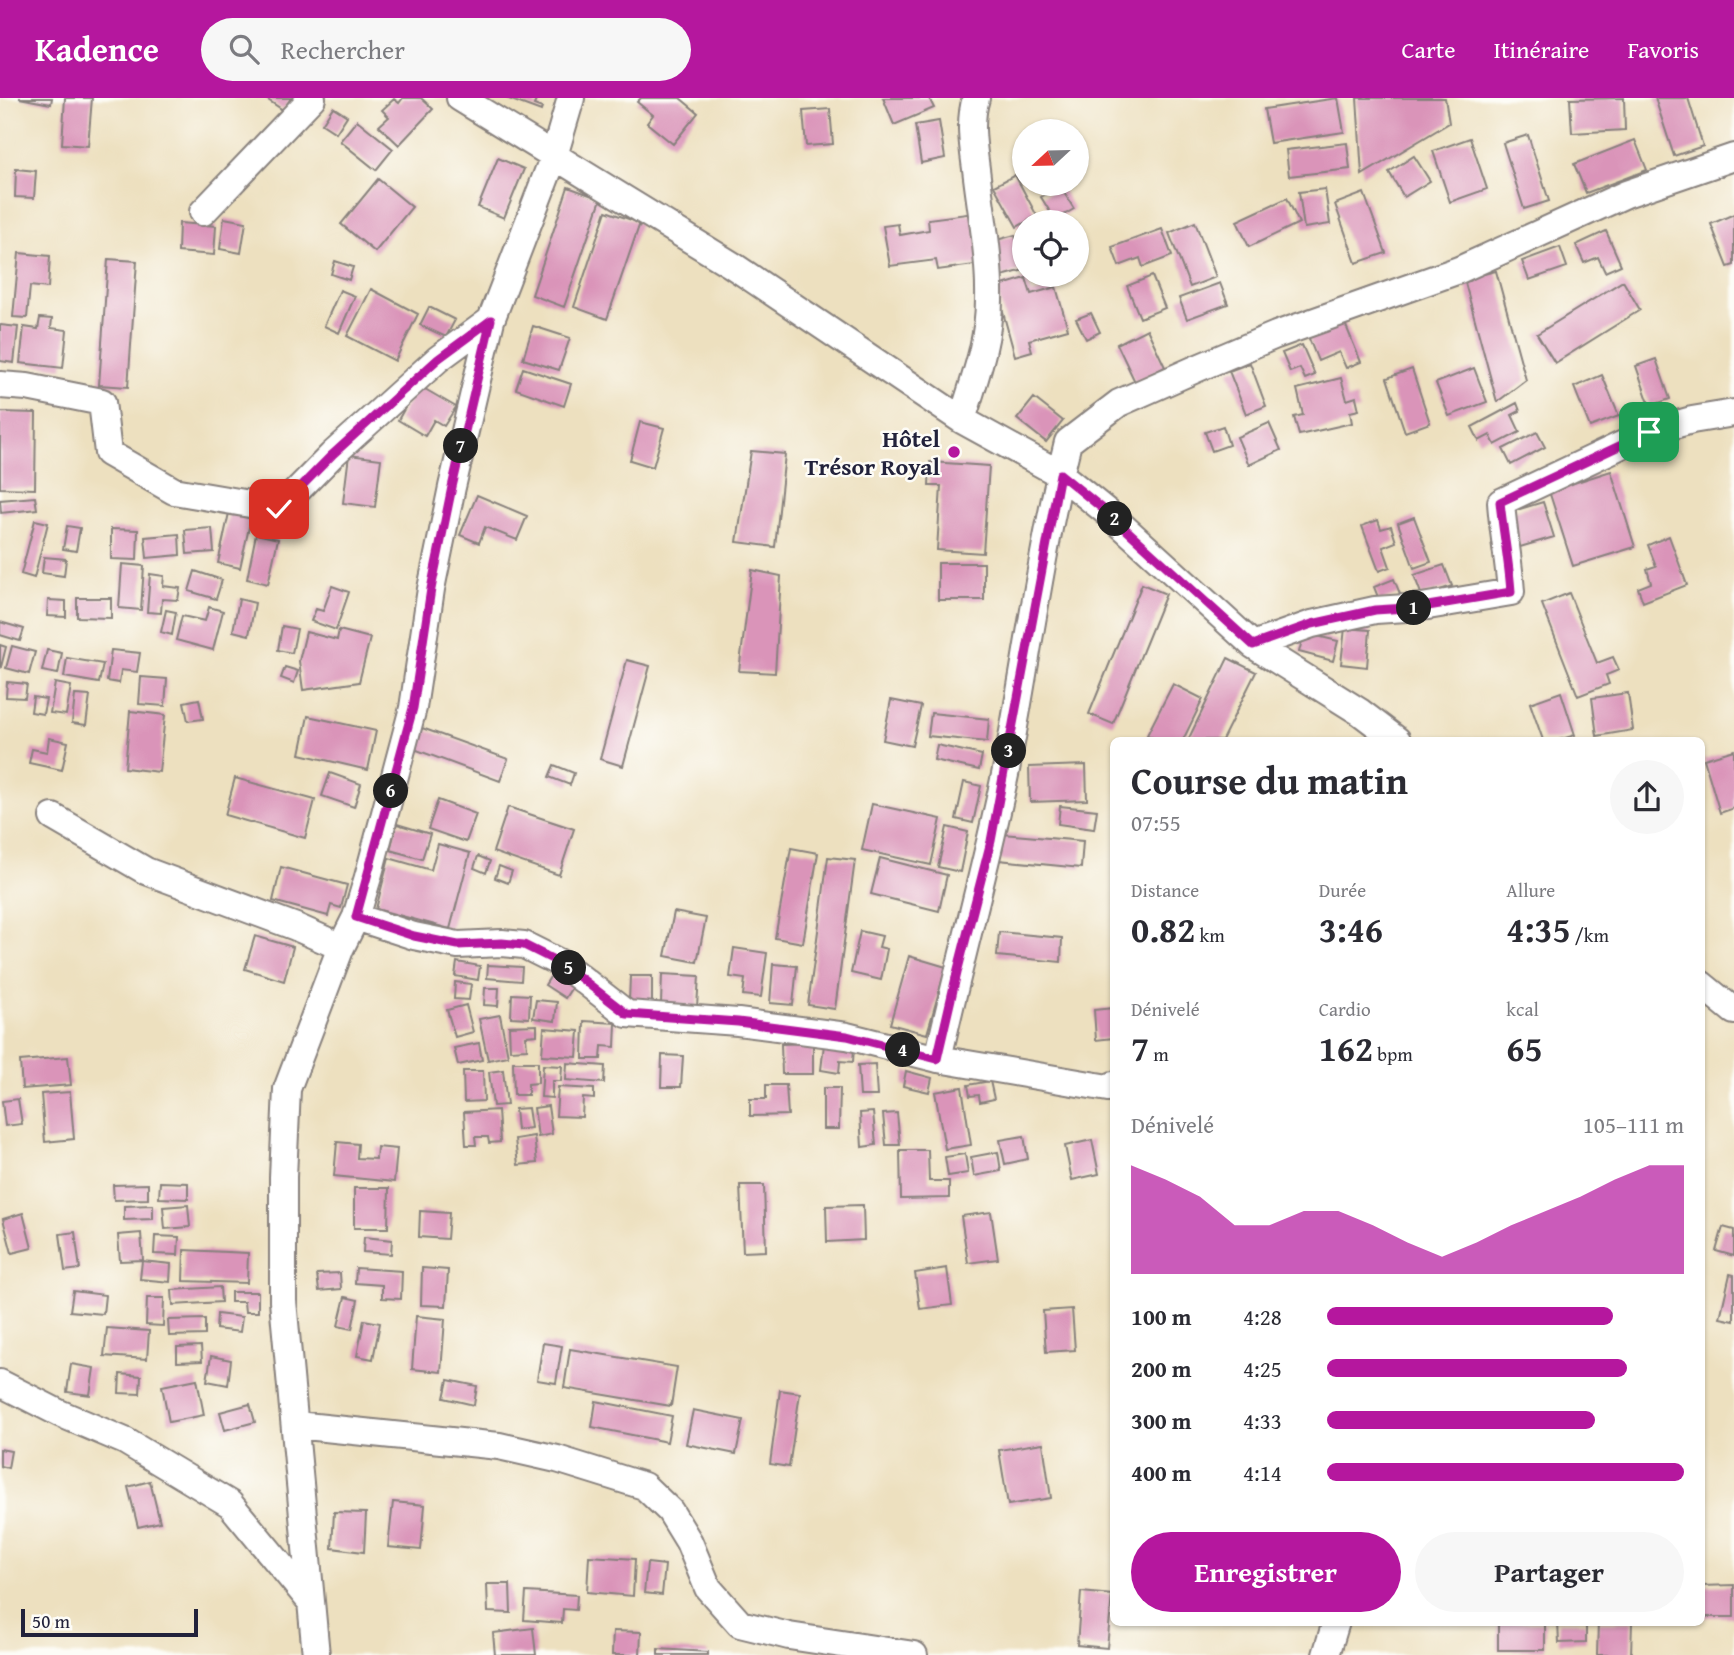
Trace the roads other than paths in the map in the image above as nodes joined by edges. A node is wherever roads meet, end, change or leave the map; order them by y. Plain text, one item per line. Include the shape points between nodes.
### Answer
1 (312, 98) edge
2 (460, 98) edge
3 (571, 98) edge
4 (976, 98) edge
5 (554, 156) junction
6 (1734, 157) edge
7 (202, 212) dead end
8 (491, 320) junction
9 (0, 385) edge
10 (1734, 413) edge
11 (962, 420) junction
12 (1060, 474) junction
13 (1253, 645) junction
14 (1393, 737) edge
15 (53, 817) dead end
16 (356, 917) junction
17 (341, 947) junction
18 (1705, 987) edge
19 (1734, 1012) edge
20 (937, 1059) junction
21 (1110, 1087) edge
22 (0, 1383) edge
23 (296, 1425) junction
24 (311, 1602) junction
25 (1335, 1626) edge
26 (861, 1651) edge
27 (316, 1655) edge
28 (914, 1655) edge
29 (1326, 1655) edge

1 - 7 street
2 - 5 street
3 - 5 street
4 - 11 street via 971,114 986,246 988,336
5 - 8 street
5 - 11 street via 732,265
6 - 12 street via 1626,194 1459,270 1276,335 1119,403 1068,442
8 - 9 street via 438,359 279,509 174,491 108,453 102,402
8 - 16 street via 431,589 413,708
10 - 13 street via 1649,432 1500,502 1511,592 1363,613 1312,624
11 - 12 street
12 - 13 street
12 - 20 street via 991,841
13 - 14 street
15 - 17 street via 146,871
16 - 17 street
16 - 20 street via 458,945 524,945 564,965 627,1014 847,1036
17 - 23 street via 287,1088 283,1301
18 - 19 street
20 - 21 street
22 - 24 street via 125,1441 230,1504
23 - 24 street
23 - 26 street via 499,1446 557,1458 644,1486 670,1511 708,1588 740,1625
24 - 27 street
25 - 29 street
26 - 28 street

